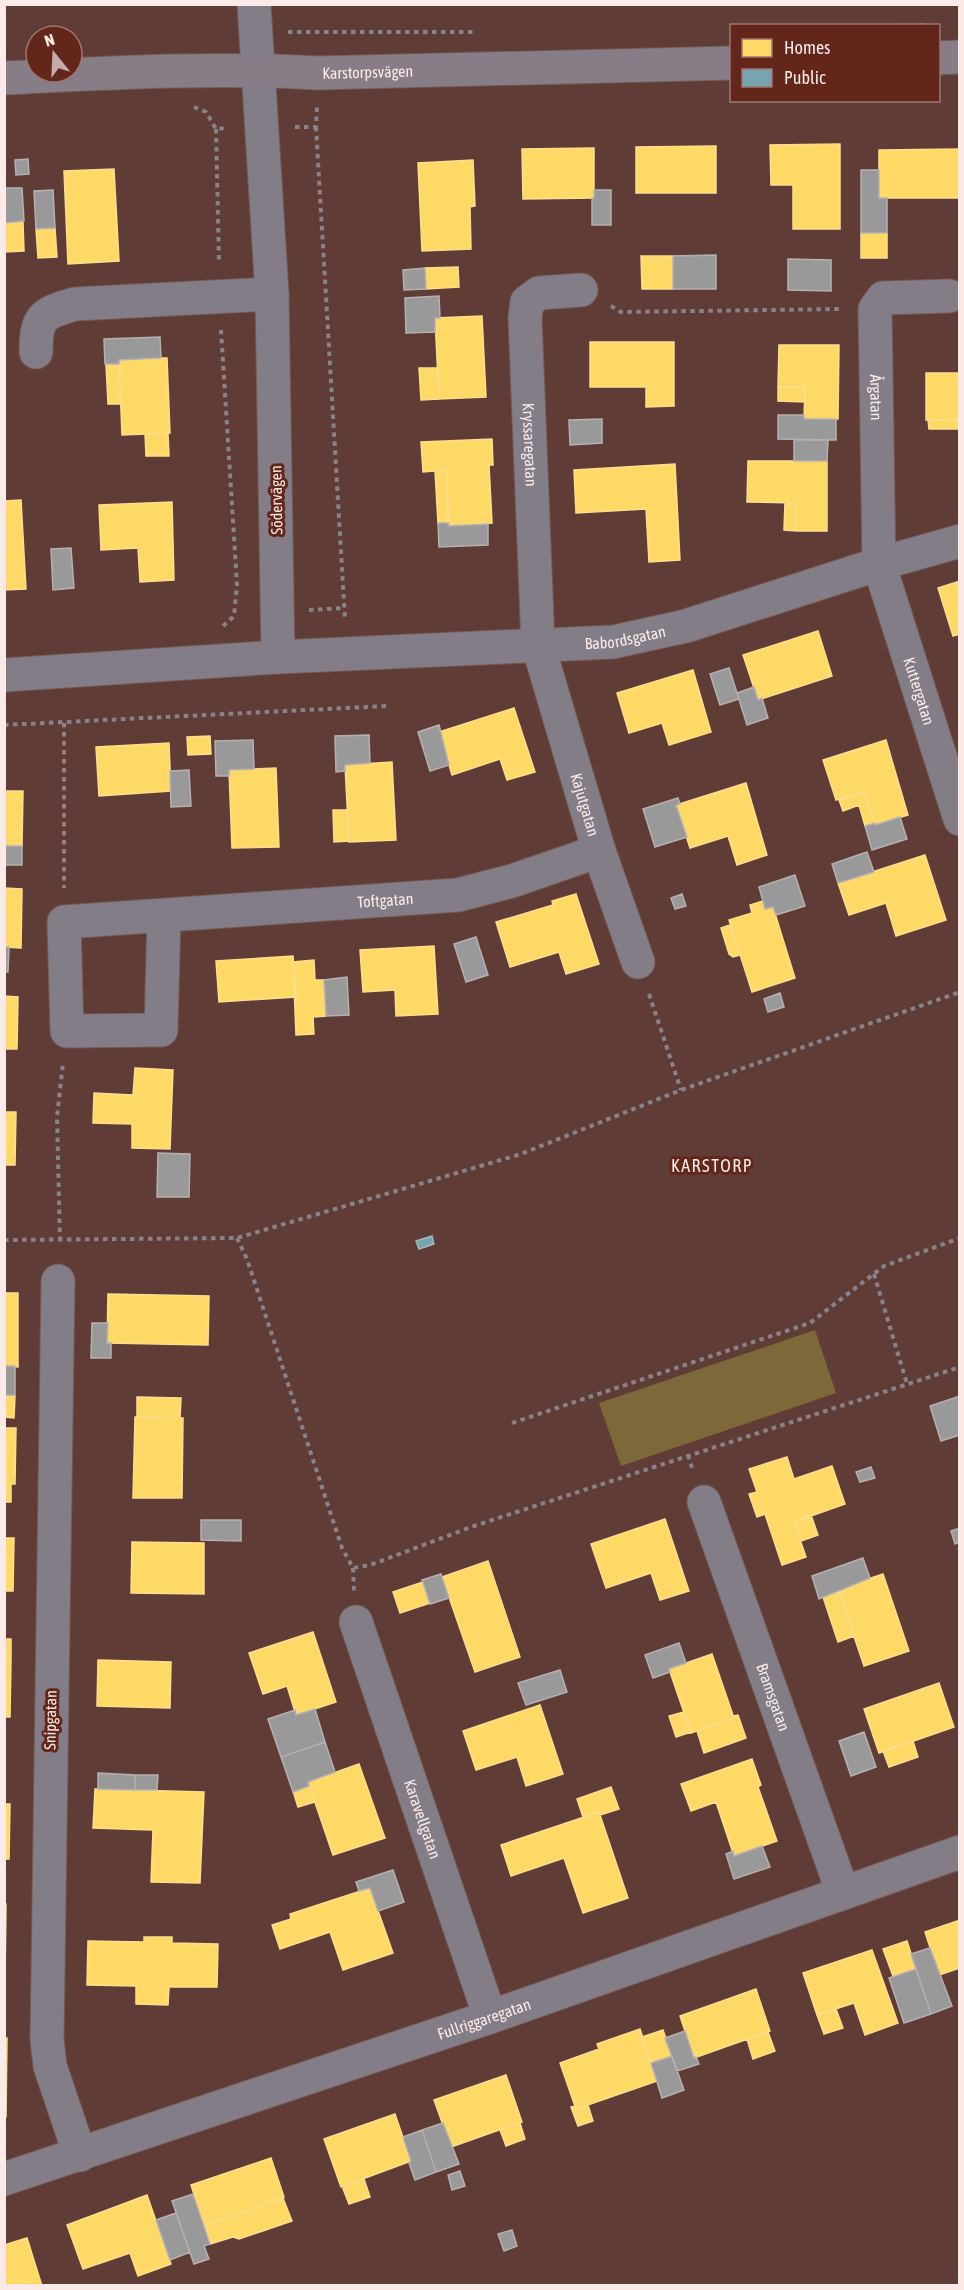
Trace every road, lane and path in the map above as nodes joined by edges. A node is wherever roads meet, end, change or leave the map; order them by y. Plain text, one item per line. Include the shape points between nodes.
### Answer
1 (255, 19) edge
2 (478, 32) dead end
3 (960, 57) edge
4 (940, 58) edge
5 (730, 63) edge
6 (258, 70) junction
7 (4, 78) edge
8 (316, 127) dead end
9 (216, 129) dead end
10 (581, 290) joint
11 (273, 294) junction
12 (949, 296) dead end
13 (219, 297) junction
14 (875, 309) junction
15 (36, 352) dead end
16 (960, 541) edge
17 (879, 564) junction
18 (218, 631) dead end
19 (538, 645) junction
20 (346, 654) junction
21 (278, 657) junction
22 (4, 675) edge
23 (387, 706) dead end
24 (64, 723) junction
25 (4, 725) edge
26 (960, 819) edge
27 (599, 850) junction
28 (164, 916) junction
29 (64, 922) junction
30 (638, 962) joint
31 (960, 992) edge
32 (67, 1031) junction
33 (681, 1090) junction
34 (237, 1238) junction
35 (960, 1238) edge
36 (4, 1240) edge
37 (60, 1240) junction
38 (874, 1274) junction
39 (58, 1281) joint
40 (960, 1367) edge
41 (907, 1384) junction
42 (512, 1423) dead end
43 (704, 1502) dead end
44 (356, 1622) dead end
45 (960, 1852) edge
46 (843, 1893) junction
47 (490, 2017) junction
48 (80, 2155) junction
49 (4, 2179) edge

1 - 2 path
1 - 6 street, Södervägen
3 - 4 street
5 - 6 street, Karstorpsvägen via 318,73
6 - 7 street, Karstorpsvägen
6 - 11 street, Södervägen
8 - 20 path
9 - 13 path
10 - 14 path via 621,312
10 - 19 street, Kryssaregatan via 539,293 527,303 525,318
11 - 13 street
11 - 21 street, Södervägen
12 - 14 street via 883,298
13 - 15 street via 75,304 49,312 36,330
13 - 18 path via 237,585 234,616
14 - 17 street, Årgatan
16 - 17 street, Babordsgatan
17 - 19 street, Babordsgatan via 686,626 613,642
17 - 26 street, Kuttergatan
19 - 20 street, Babordsgatan
19 - 27 street, Kajutgatan
20 - 21 street, Babordsgatan
21 - 22 street
23 - 24 path
24 - 25 path
24 - 29 path
27 - 28 street, Toftgatan via 459,895
27 - 30 street, Kajutgatan
28 - 29 street, Toftgatan
28 - 32 street via 161,1030
29 - 32 street
30 - 33 path
31 - 33 path
32 - 37 path via 57,1117
33 - 34 path via 521,1155
34 - 37 path
34 - 41 path via 342,1548 353,1568
35 - 38 path via 884,1266
36 - 37 path
37 - 39 path
38 - 41 path
38 - 42 path via 810,1323
39 - 48 street, Snipgatan via 47,2040 51,2066
40 - 41 path
43 - 46 street, Bramsgatan
44 - 47 street, Karavellgatan
45 - 46 street, Fullriggaregatan
46 - 47 street, Fullriggaregatan
47 - 48 street, Fullriggaregatan
48 - 49 street, Fullriggaregatan

